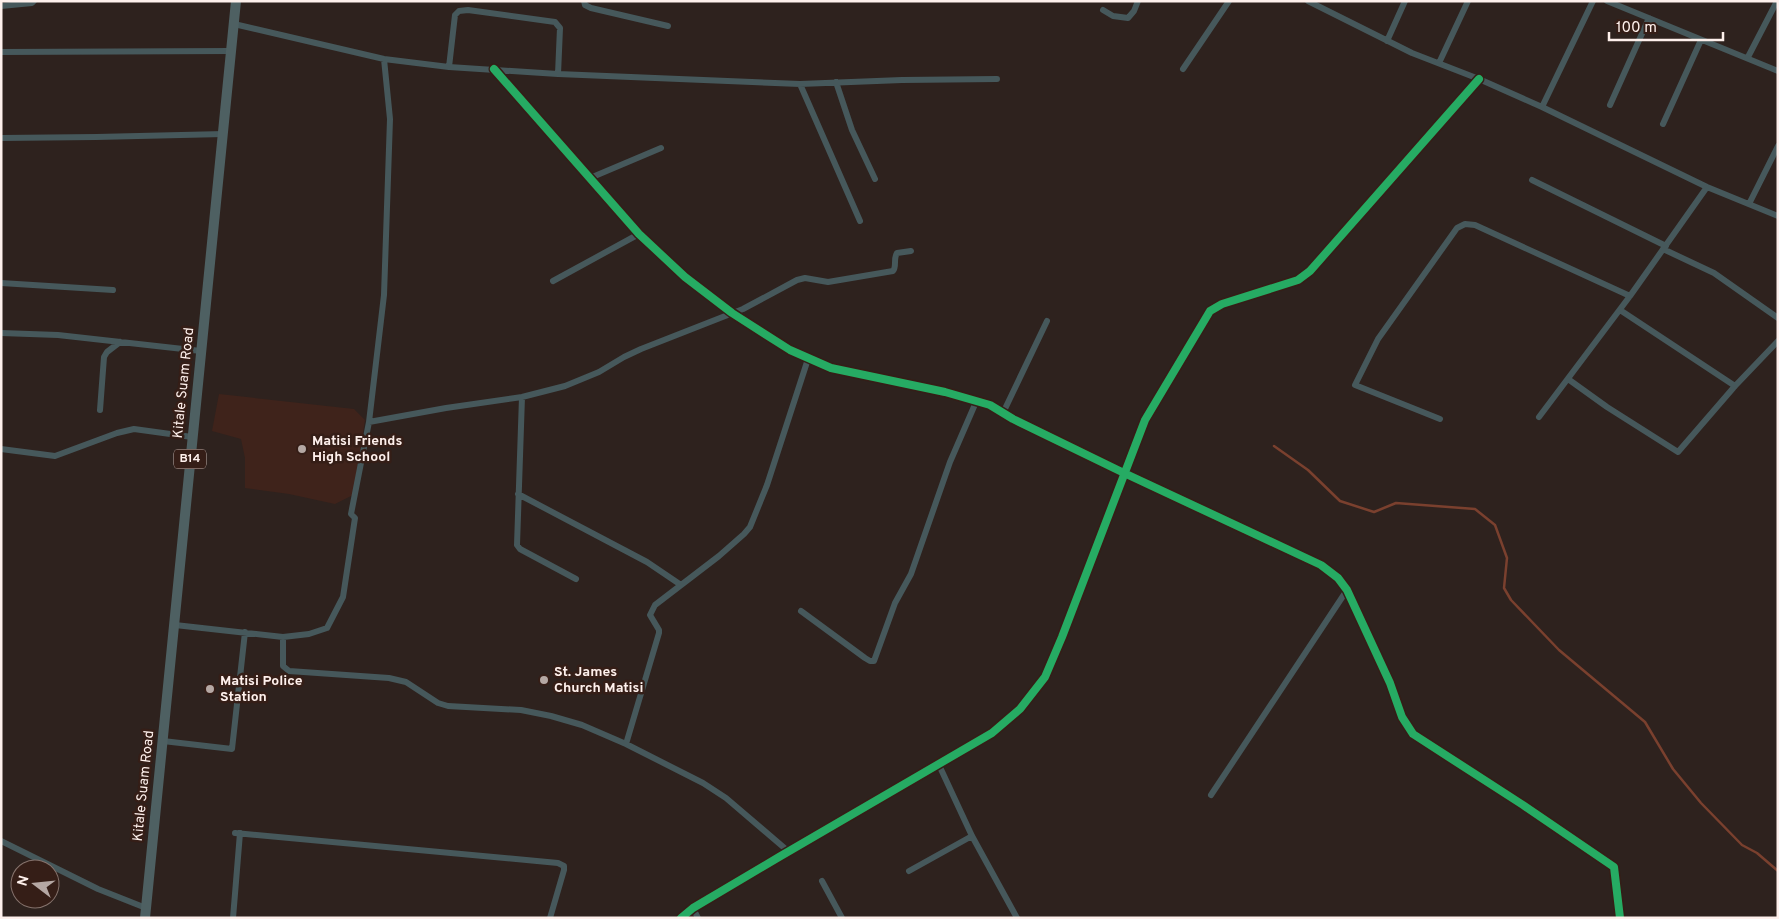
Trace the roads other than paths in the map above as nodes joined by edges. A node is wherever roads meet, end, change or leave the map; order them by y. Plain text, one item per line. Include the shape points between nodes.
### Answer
1 (34, 1) edge
2 (236, 1) edge
3 (584, 1) edge
4 (1138, 1) edge
5 (1229, 1) edge
6 (1308, 1) edge
7 (1405, 1) edge
8 (1468, 1) edge
9 (1593, 1) edge
10 (1607, 1) edge
11 (1777, 1) edge
12 (1, 6) edge
13 (1103, 10) dead end
14 (1649, 18) junction
15 (234, 24) junction
16 (668, 26) dead end
17 (1701, 40) junction
18 (1387, 41) junction
19 (231, 51) junction
20 (1, 52) edge
21 (1748, 58) junction
22 (384, 59) junction
23 (1439, 63) junction
24 (449, 67) junction
25 (494, 69) junction
26 (1182, 69) dead end
27 (1778, 70) edge
28 (558, 74) junction
29 (997, 79) dead end
30 (1479, 79) junction
31 (836, 82) junction
32 (800, 84) junction
33 (1610, 105) dead end
34 (1542, 108) junction
35 (1664, 124) dead end
36 (224, 134) junction
37 (1, 138) edge
38 (1778, 146) edge
39 (661, 148) dead end
40 (590, 178) junction
41 (875, 179) dead end
42 (1532, 180) dead end
43 (1707, 187) junction
44 (1749, 204) junction
45 (1778, 216) edge
46 (860, 221) dead end
47 (640, 234) junction
48 (1665, 248) junction
49 (911, 251) dead end
50 (553, 281) dead end
51 (1, 283) edge
52 (113, 290) dead end
53 (1630, 296) junction
54 (1620, 310) junction
55 (732, 313) junction
56 (1778, 318) edge
57 (1047, 322) dead end
58 (1, 333) edge
59 (1778, 341) edge
60 (120, 342) junction
61 (201, 351) junction
62 (808, 359) junction
63 (1568, 379) junction
64 (1735, 386) junction
65 (522, 397) junction
66 (976, 402) junction
67 (100, 410) dead end
68 (1003, 413) junction
69 (1539, 416) dead end
70 (1440, 419) dead end
71 (370, 422) junction
72 (192, 437) junction
73 (1, 449) edge
74 (1124, 473) junction
75 (518, 494) junction
76 (576, 579) dead end
77 (681, 585) junction
78 (1347, 590) junction
79 (801, 611) dead end
80 (175, 625) junction
81 (245, 632) junction
82 (283, 637) junction
83 (163, 741) junction
84 (626, 744) junction
85 (939, 765) junction
86 (1211, 795) dead end
87 (972, 836) junction
88 (1, 841) edge
89 (788, 851) junction
90 (909, 871) dead end
91 (822, 881) dead end
92 (693, 908) junction
93 (145, 913) edge
94 (233, 918) edge
95 (550, 918) edge
96 (681, 918) edge
97 (698, 918) edge
98 (842, 918) edge
99 (1017, 918) edge
100 (1620, 918) edge

1 - 12 street
2 - 15 highway, Kitale Suam Road / B14
3 - 16 street via 591,8
4 - 13 street via 1128,18 1113,16
5 - 26 street
6 - 18 street
7 - 18 street
8 - 23 street
9 - 34 street
10 - 14 street
11 - 21 street
14 - 17 street
14 - 33 street
15 - 19 highway, Kitale Suam Road / B14
15 - 22 street
17 - 21 street
17 - 35 street
18 - 23 street
19 - 20 street
19 - 36 highway, Kitale Suam Road / B14
21 - 27 street
22 - 24 street
22 - 71 street via 390,118 384,295
23 - 30 street
24 - 25 street
24 - 28 street via 455,15 459,10 468,10 555,22 560,28
25 - 28 street
25 - 40 street
28 - 32 street
29 - 31 street
30 - 34 street
30 - 74 street via 1310,271 1298,280 1222,304 1210,311 1145,420
31 - 32 street
31 - 41 street via 852,130
32 - 46 street
34 - 43 street
36 - 37 street
36 - 61 highway, Kitale Suam Road / B14
38 - 44 street
39 - 40 street
40 - 47 street
42 - 48 street
43 - 44 street
43 - 48 street
44 - 45 street
47 - 50 street
47 - 55 street via 685,277
48 - 53 street
48 - 56 street via 1714,273
49 - 55 street via 897,253 893,271 828,282 805,278 797,280
51 - 52 street
53 - 54 street
53 - 70 street via 1475,225 1465,224 1457,228 1378,339 1355,385
54 - 63 street
54 - 64 street
55 - 62 street
55 - 65 street via 642,349 574,383
57 - 68 street
58 - 60 street
59 - 64 street
60 - 61 street
60 - 67 street via 104,357
61 - 72 highway, Kitale Suam Road / B14
62 - 66 street via 831,368 945,392
62 - 77 street via 768,485 750,527
63 - 64 street via 1676,452
63 - 69 street
65 - 71 street
65 - 75 street
66 - 68 street via 990,405
66 - 79 street via 950,462 911,574 895,603 874,660 865,658
68 - 74 street
71 - 82 street via 353,501 351,514 355,518 343,596 327,628
72 - 73 street via 134,429 55,456
72 - 80 highway, Kitale Suam Road / B14
74 - 78 street via 1321,565
74 - 85 street via 1045,677 1020,709 992,733
75 - 76 street via 517,545
75 - 77 street via 647,562
77 - 84 street via 650,612 659,633
78 - 86 street
78 - 100 street via 1390,683 1402,717 1413,734 1614,867
80 - 81 street
80 - 83 highway, Kitale Suam Road / B14
81 - 82 street
81 - 83 street via 232,749
82 - 84 street via 283,666 289,671 389,678 406,682 448,706 521,710 552,716
83 - 93 highway, Kitale Suam Road / B14
84 - 89 street via 726,798
85 - 87 street
85 - 89 street
87 - 90 street
87 - 99 street
88 - 93 street
89 - 92 street
91 - 98 street
92 - 96 street
92 - 97 street
94 - 95 street via 238,833 558,863 564,866 564,870

